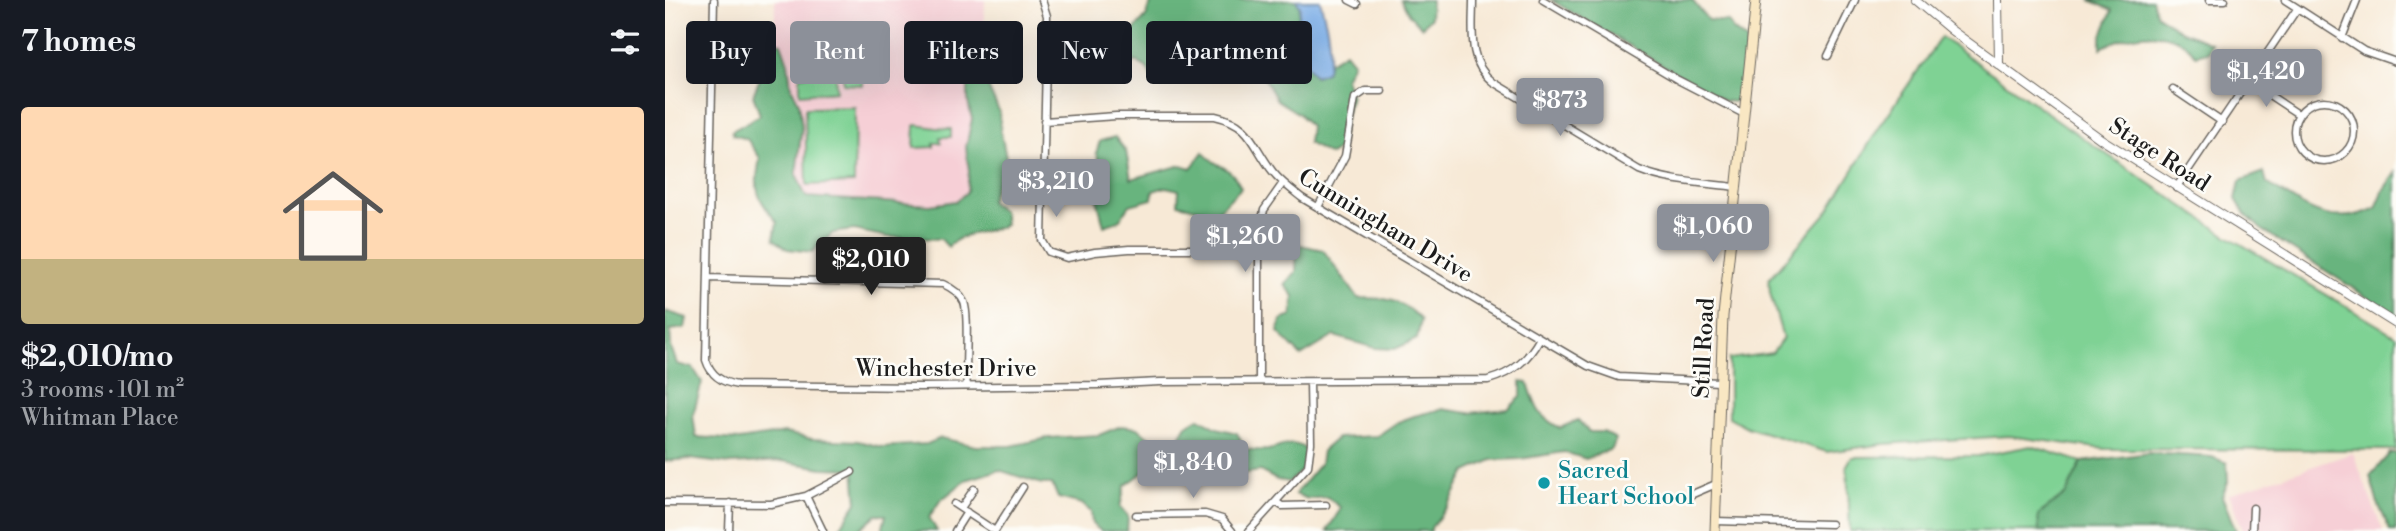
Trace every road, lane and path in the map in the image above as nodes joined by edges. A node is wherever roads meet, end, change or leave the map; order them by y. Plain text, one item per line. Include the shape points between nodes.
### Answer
1 (714, 0) edge
2 (1042, 0) edge
3 (1349, 0) edge
4 (1473, 0) edge
5 (1543, 0) edge
6 (1756, 0) edge
7 (1855, 0) edge
8 (1915, 0) edge
9 (1998, 0) edge
10 (2209, 0) edge
11 (2225, 0) edge
12 (2285, 0) edge
13 (2357, 0) edge
14 (1357, 4) dead end
15 (2297, 9) junction
16 (2342, 38) junction
17 (1828, 56) dead end
18 (2396, 62) edge
19 (1999, 63) junction
20 (2248, 80) junction
21 (2173, 89) dead end
22 (1382, 91) dead end
23 (1744, 114) junction
24 (2298, 114) junction
25 (1044, 121) junction
26 (2222, 122) junction
27 (1283, 183) junction
28 (1736, 187) junction
29 (2176, 188) junction
30 (1318, 207) junction
31 (1259, 249) junction
32 (708, 278) junction
33 (2396, 324) edge
34 (1540, 338) junction
35 (1259, 382) junction
36 (1310, 382) junction
37 (1719, 382) junction
38 (967, 386) junction
39 (852, 472) dead end
40 (1716, 484) junction
41 (1023, 487) dead end
42 (975, 489) dead end
43 (806, 496) junction
44 (1688, 496) dead end
45 (1276, 502) junction
46 (665, 503) edge
47 (730, 503) junction
48 (954, 504) dead end
49 (1326, 505) dead end
50 (2253, 508) dead end
51 (964, 510) junction
52 (1136, 515) dead end
53 (1831, 524) dead end
54 (1715, 526) edge
55 (729, 531) edge
56 (823, 531) edge
57 (955, 531) edge
58 (995, 531) edge
59 (1232, 531) edge
60 (1249, 531) edge
61 (2252, 531) edge

1 - 32 street, Winchester Drive
2 - 25 street via 1047,16
3 - 14 street
4 - 28 street via 1475,58 1493,82 1639,170
5 - 23 street
6 - 23 main road, Still Road
7 - 17 street
8 - 19 street, Stage Road
9 - 19 street
10 - 11 street
12 - 15 street
13 - 16 street
15 - 16 street
15 - 20 street
16 - 18 street
19 - 29 street, Stage Road
20 - 24 street
20 - 26 street
21 - 26 street
22 - 30 street via 1365,91 1355,98 1345,156
23 - 28 main road, Still Road
24 - 24 street via 2321,102 2339,106 2354,127 2351,144 2332,160 2308,156 2295,141
25 - 27 street, Cunningham Drive via 1227,118 1250,134
25 - 31 street via 1042,240 1049,252 1066,258 1129,249
26 - 29 street
27 - 30 street, Cunningham Drive
27 - 31 street via 1264,210
28 - 37 main road, Still Road
29 - 33 street, Stage Road
30 - 34 street, Cunningham Drive
31 - 35 street
32 - 38 street via 943,285 959,294 966,313
32 - 38 street, Winchester Drive via 706,360 723,382
34 - 36 street, Winchester Drive via 1515,369 1488,380
34 - 37 street, Cunningham Drive via 1588,366 1619,377
35 - 36 street, Winchester Drive
35 - 38 street, Winchester Drive
36 - 45 street via 1310,460
37 - 40 main road, Still Road
39 - 43 street
40 - 44 street
40 - 54 main road, Still Road
41 - 58 street
42 - 51 street
43 - 47 street via 771,504
43 - 56 street
45 - 49 street via 1282,506
45 - 60 street
46 - 47 street
47 - 55 street
48 - 51 street
50 - 61 street
51 - 57 street
51 - 58 street
52 - 59 street via 1205,514 1222,519
53 - 54 street

